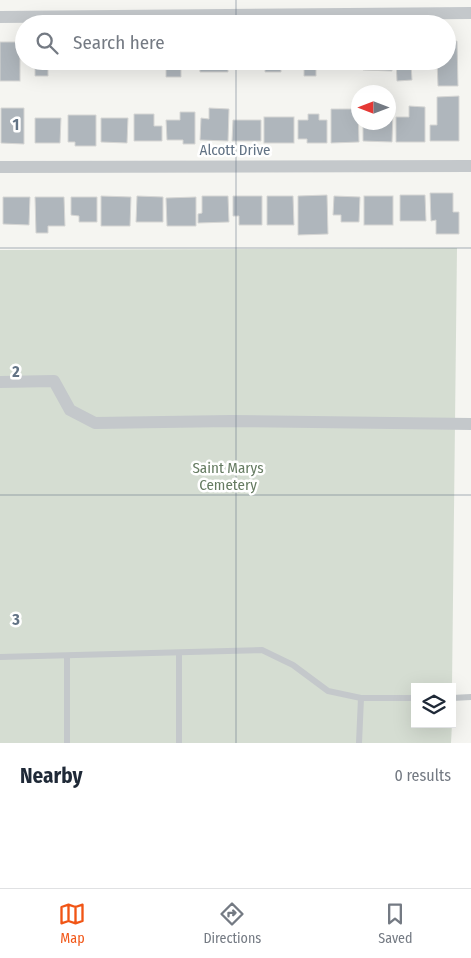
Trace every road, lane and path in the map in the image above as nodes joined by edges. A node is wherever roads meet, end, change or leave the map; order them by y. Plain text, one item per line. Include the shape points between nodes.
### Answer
1 (471, 12) edge
2 (188, 15) edge
3 (0, 17) edge
4 (15, 17) edge
5 (471, 166) edge
6 (0, 167) edge
7 (0, 382) edge
8 (471, 424) edge
9 (179, 653) junction
10 (67, 656) junction
11 (0, 657) edge
12 (471, 697) edge
13 (361, 698) junction
14 (411, 698) edge
15 (456, 698) edge
16 (67, 743) edge
17 (179, 743) edge
18 (359, 743) edge

1 - 2 street
3 - 4 street
5 - 6 street, Alcott Drive
7 - 8 street via 54,381 70,410 95,423
9 - 10 lane
9 - 13 lane via 262,650 293,665 328,691
9 - 17 lane
10 - 11 lane
10 - 16 lane
12 - 15 lane
13 - 14 lane
13 - 18 lane

